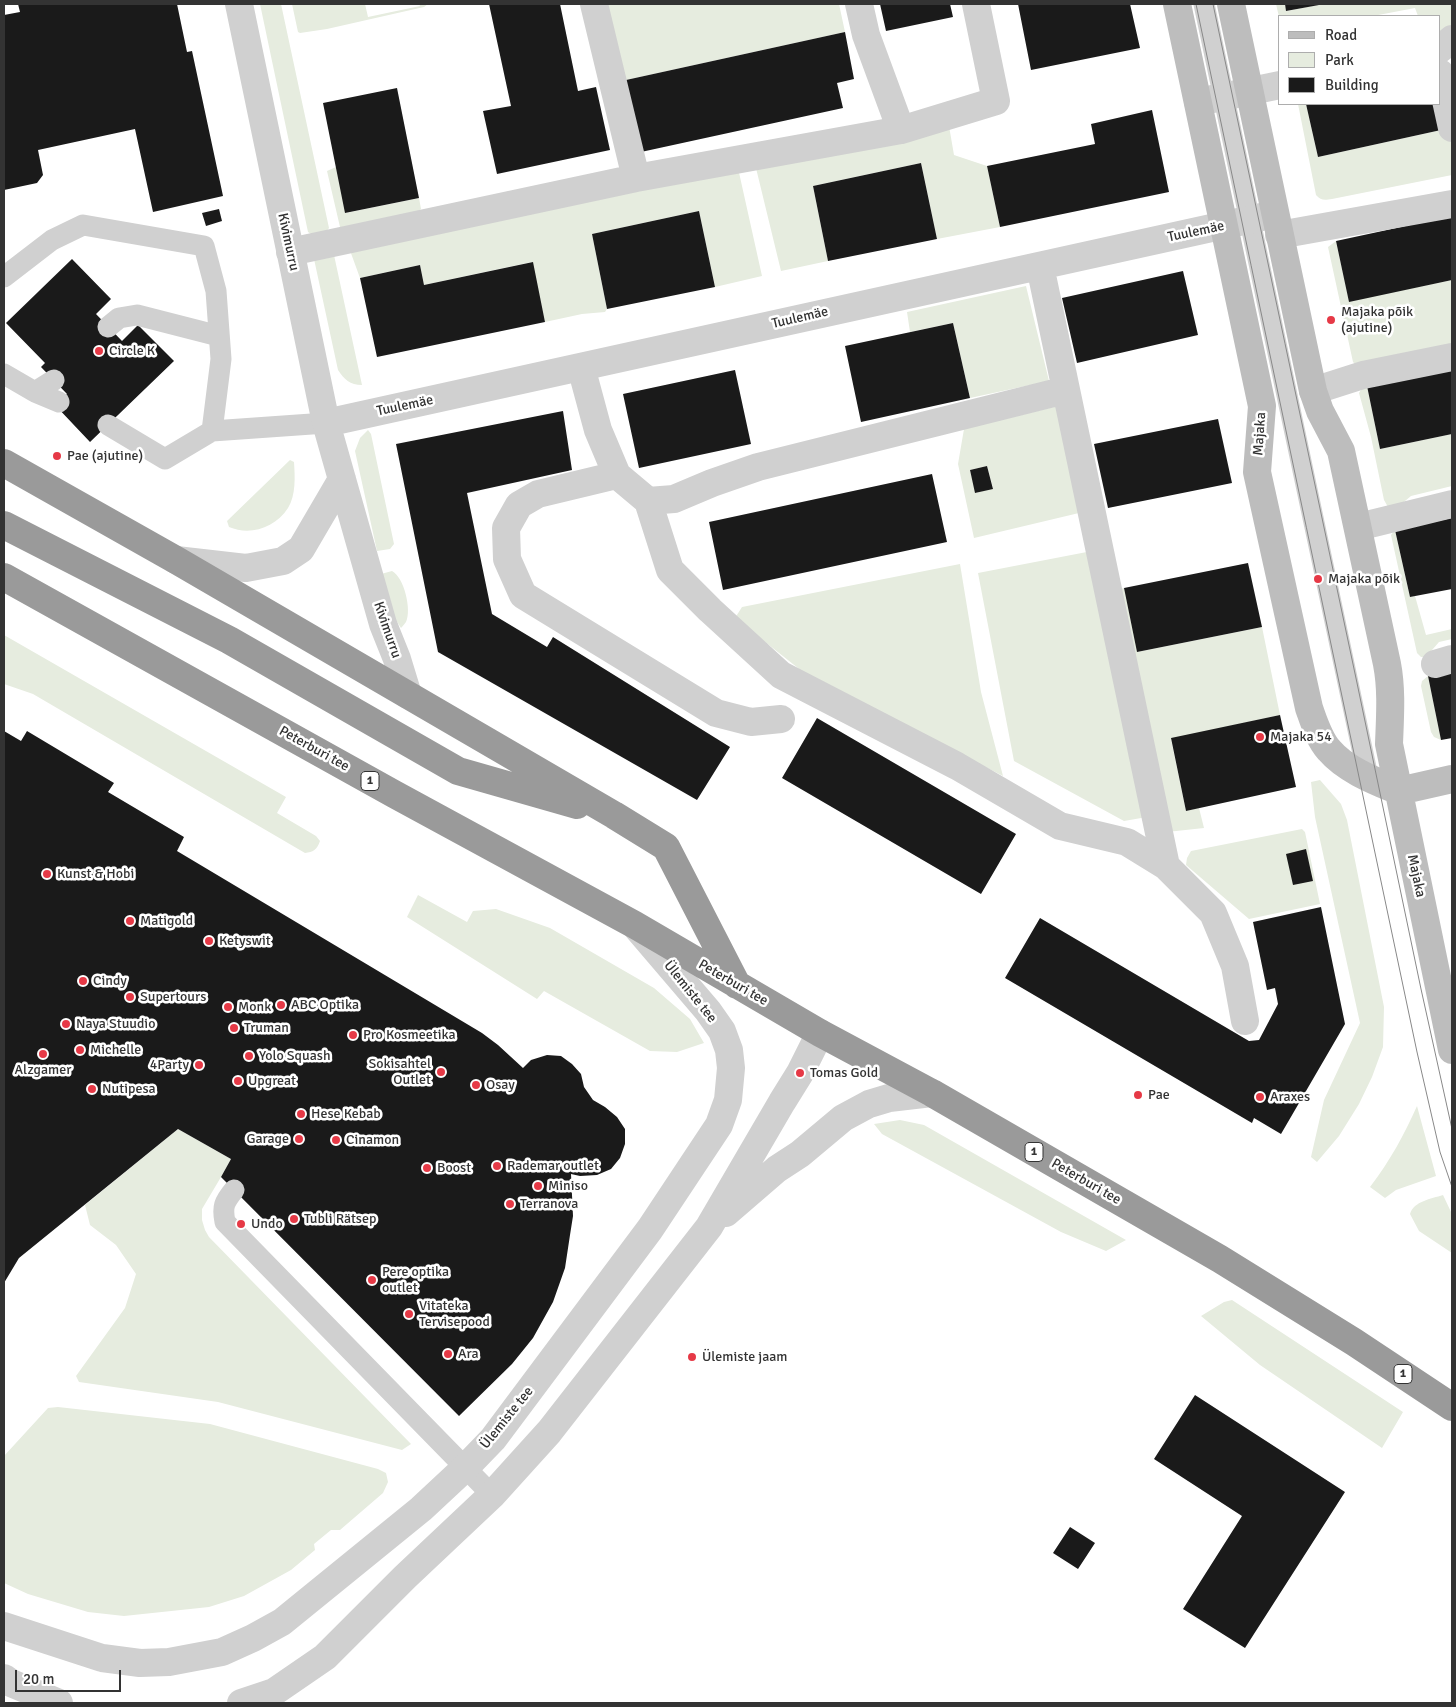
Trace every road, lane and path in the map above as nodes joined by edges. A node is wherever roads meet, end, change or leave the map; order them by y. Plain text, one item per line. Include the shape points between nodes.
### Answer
1 (239, 4) edge
2 (594, 4) edge
3 (859, 4) edge
4 (976, 4) edge
5 (1177, 4) edge
6 (1204, 4) edge
7 (1231, 4) edge
8 (1452, 39) edge
9 (1441, 48) edge
10 (1441, 78) edge
11 (1278, 85) edge
12 (1224, 97) junction
13 (1452, 128) edge
14 (901, 130) junction
15 (636, 178) junction
16 (1452, 204) edge
17 (1257, 223) junction
18 (290, 252) junction
19 (1040, 266) junction
20 (4, 277) edge
21 (108, 327) dead end
22 (219, 336) junction
23 (1452, 357) edge
24 (581, 367) junction
25 (4, 374) edge
26 (54, 380) dead end
27 (1066, 390) junction
28 (1313, 391) junction
29 (36, 392) junction
30 (59, 402) dead end
31 (326, 423) junction
32 (108, 425) dead end
33 (212, 431) junction
34 (4, 463) edge
35 (618, 475) junction
36 (342, 479) junction
37 (648, 501) junction
38 (1452, 504) edge
39 (4, 526) edge
40 (1358, 527) junction
41 (176, 560) junction
42 (4, 576) edge
43 (408, 695) junction
44 (781, 719) dead end
45 (1368, 777) junction
46 (1452, 780) edge
47 (1399, 791) junction
48 (614, 815) junction
49 (1166, 866) junction
50 (635, 926) junction
51 (737, 985) junction
52 (1245, 1021) dead end
53 (820, 1034) junction
54 (1452, 1050) edge
55 (932, 1093) junction
56 (234, 1190) dead end
57 (709, 1228) junction
58 (1452, 1407) edge
59 (465, 1468) junction
60 (492, 1495) junction
61 (4, 1626) edge
62 (4, 1678) edge
63 (59, 1703) edge
64 (241, 1703) edge

1 - 18 street, Kivimurru
2 - 15 street
3 - 14 street via 866,34
4 - 14 street via 996,102
5 - 12 street, Majaka
6 - 12 lane
7 - 12 street, Majaka
8 - 9 street
10 - 13 street
11 - 12 street
12 - 17 street, Majaka
12 - 17 street, Majaka
14 - 15 street
15 - 18 street
16 - 17 street, Tuulemäe
17 - 19 street, Tuulemäe
17 - 28 street, Majaka
17 - 45 lane
17 - 45 street, Majaka via 1262,406 1257,472 1315,727 1327,749
18 - 31 street, Kivimurru
19 - 24 street, Tuulemäe
19 - 27 street
20 - 22 lane via 52,240 83,225 204,246 216,292
21 - 22 lane via 119,318 144,312
22 - 33 lane via 221,359
23 - 28 street via 1363,375
24 - 31 street, Tuulemäe
24 - 35 street via 598,430
25 - 29 lane
26 - 29 lane
27 - 37 street via 758,467 674,499
27 - 49 street
28 - 40 street, Majaka via 1341,451
29 - 30 lane
31 - 33 lane
31 - 36 street, Kivimurru
32 - 33 lane via 164,459
34 - 41 highway
35 - 37 street
35 - 44 street via 538,494 519,505 506,528 507,559 523,595 716,713 751,722
36 - 41 street via 301,549 283,561 246,568
36 - 43 street, Kivimurru via 383,624
37 - 49 street via 670,570 781,675 958,766 1060,826 1127,842
38 - 40 street
39 - 48 highway via 220,635 458,771
40 - 47 street, Majaka via 1390,676 1389,744
41 - 43 highway
42 - 50 highway, Peterburi tee / 1
43 - 48 highway
45 - 47 street, Majaka
46 - 47 street
47 - 54 street, Majaka
48 - 51 highway via 666,847
49 - 52 street via 1213,913 1235,966
50 - 51 highway, Peterburi tee / 1
50 - 59 street, Ülemiste tee via 722,1031 732,1068 728,1100 719,1125 650,1229 493,1439
51 - 53 highway, Peterburi tee / 1
53 - 55 highway, Peterburi tee / 1
53 - 57 street
55 - 57 street via 889,1098 868,1104 843,1118
55 - 58 highway, Peterburi tee / 1 via 1220,1259
56 - 59 lane via 225,1201 225,1222
57 - 60 street via 558,1421
59 - 60 lane
59 - 61 street, Ülemiste tee via 421,1509 282,1622 222,1652 169,1662 140,1663 102,1658
60 - 64 street via 326,1657 274,1692
62 - 63 street

